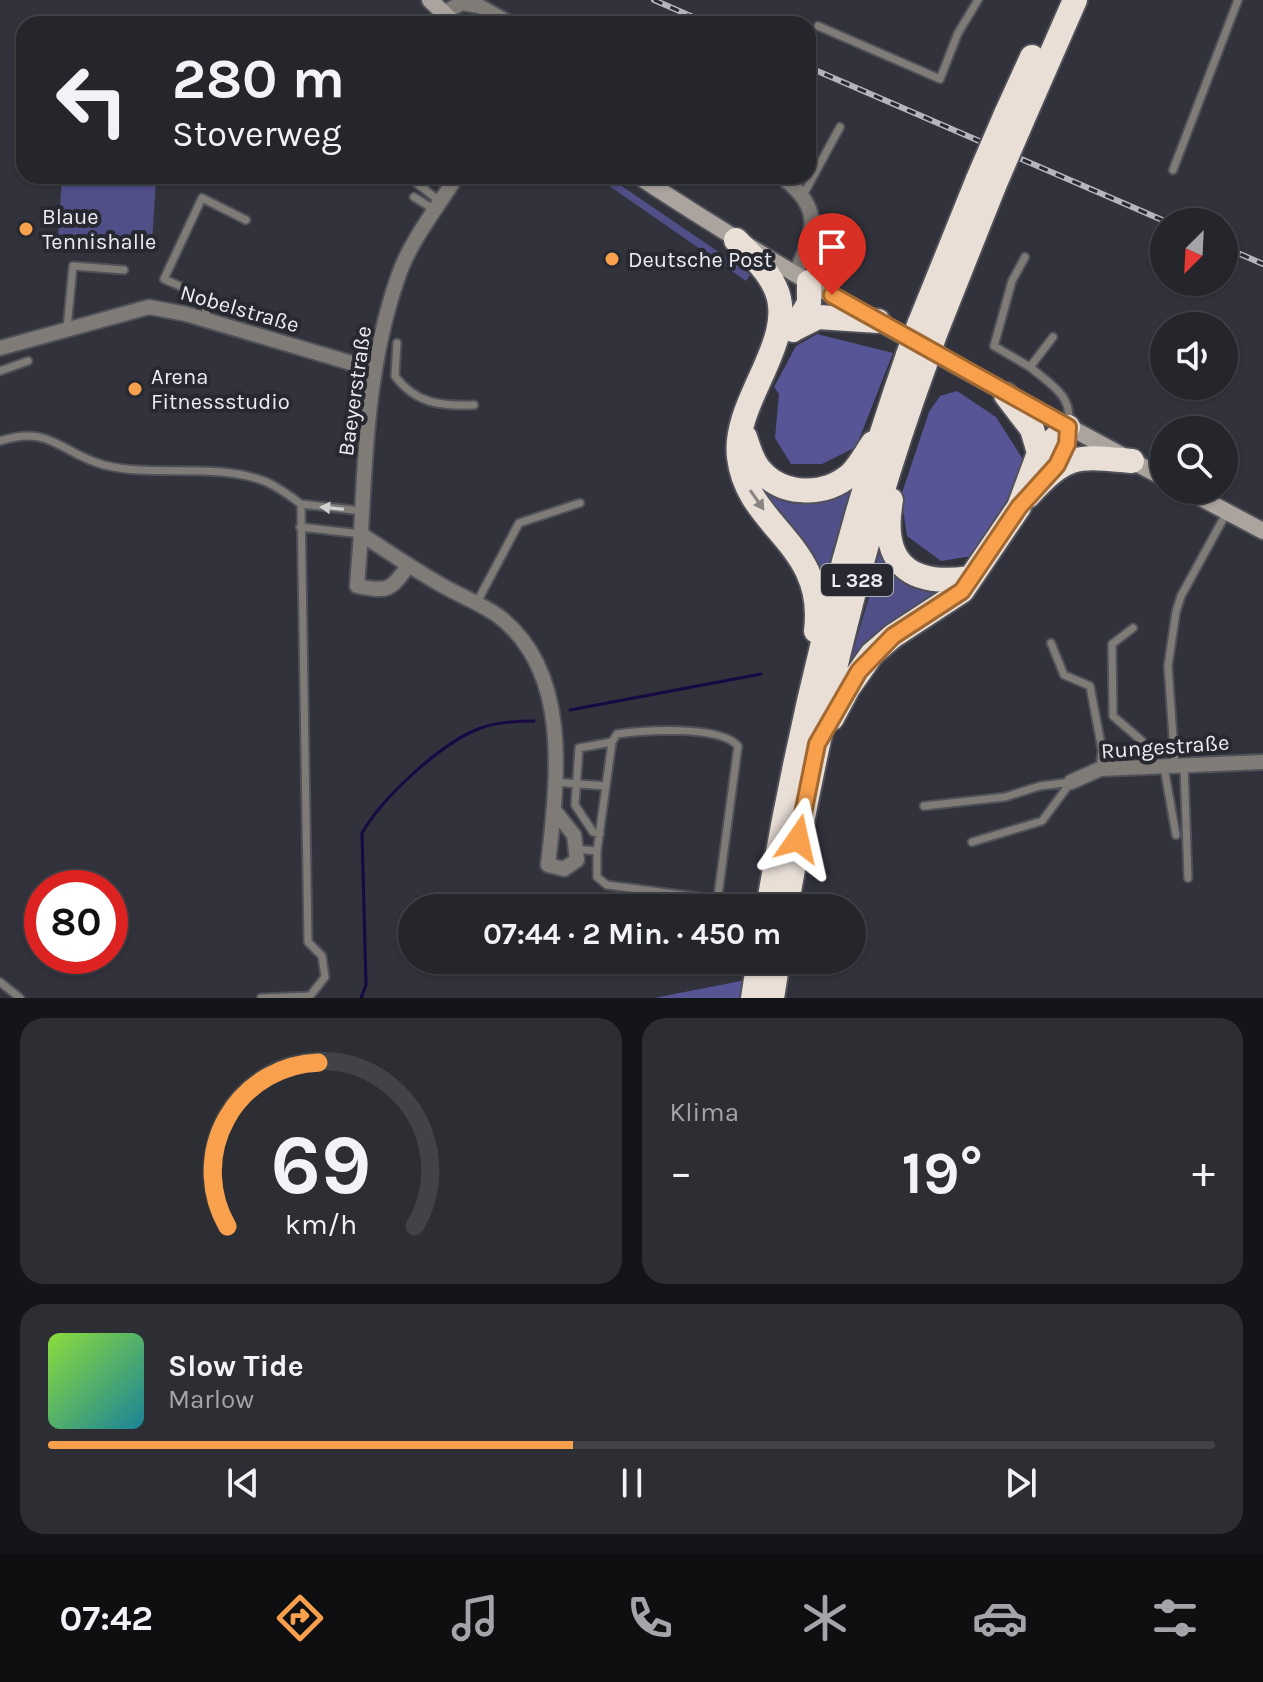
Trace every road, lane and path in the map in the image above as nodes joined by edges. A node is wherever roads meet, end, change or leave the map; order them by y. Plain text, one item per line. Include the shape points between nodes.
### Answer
1 (430, 0) edge
2 (978, 0) edge
3 (1057, 0) edge
4 (1075, 0) edge
5 (1238, 0) edge
6 (446, 16) edge
7 (451, 16) edge
8 (497, 16) edge
9 (818, 26) dead end
10 (1014, 118) junction
11 (840, 127) dead end
12 (1173, 170) dead end
13 (816, 171) edge
14 (418, 184) edge
15 (426, 184) edge
16 (452, 184) edge
17 (650, 184) edge
18 (788, 184) edge
19 (809, 184) edge
20 (423, 188) junction
21 (414, 197) dead end
22 (802, 197) junction
23 (438, 206) junction
24 (246, 220) dead end
25 (736, 240) junction
26 (1025, 257) dead end
27 (124, 270) dead end
28 (802, 278) junction
29 (207, 320) junction
30 (878, 321) junction
31 (787, 322) junction
32 (67, 328) junction
33 (1053, 337) dead end
34 (397, 343) dead end
35 (0, 348) edge
36 (28, 361) dead end
37 (1030, 367) junction
38 (375, 370) junction
39 (0, 371) edge
40 (395, 376) junction
41 (1006, 395) junction
42 (474, 405) dead end
43 (894, 421) junction
44 (742, 427) junction
45 (1068, 427) junction
46 (0, 441) edge
47 (1048, 459) junction
48 (1132, 461) junction
49 (1150, 471) edge
50 (580, 503) dead end
51 (301, 504) junction
52 (1212, 504) edge
53 (362, 511) junction
54 (1227, 512) junction
55 (300, 527) junction
56 (1263, 531) edge
57 (361, 534) junction
58 (408, 566) junction
59 (969, 578) junction
60 (476, 604) junction
61 (1133, 628) dead end
62 (1051, 643) dead end
63 (806, 713) junction
64 (612, 742) junction
65 (817, 744) junction
66 (1263, 762) edge
67 (1174, 766) junction
68 (1142, 767) junction
69 (1100, 769) junction
70 (576, 781) junction
71 (554, 782) junction
72 (1071, 782) junction
73 (606, 786) junction
74 (924, 806) dead end
75 (554, 810) junction
76 (600, 834) junction
77 (1176, 835) dead end
78 (972, 842) dead end
79 (576, 849) junction
80 (597, 851) junction
81 (1188, 878) dead end
82 (771, 894) edge
83 (789, 894) edge
84 (757, 974) edge
85 (776, 974) edge
86 (0, 982) edge
87 (20, 998) edge
88 (261, 998) edge
89 (753, 998) edge
90 (772, 998) edge

1 - 6 street
2 - 9 lane via 940,79
3 - 10 highway, L 328
4 - 10 highway, L 328
5 - 12 lane
7 - 8 street via 462,3
10 - 43 highway, L 328, bridge
11 - 13 lane
14 - 20 lane
15 - 20 lane
16 - 23 street, Baeyerstraße
17 - 25 street
18 - 22 street
19 - 22 lane
20 - 23 lane
21 - 23 lane
22 - 28 street via 810,207 812,236
23 - 38 street, Baeyerstraße via 398,275
24 - 29 lane via 202,198 164,279 201,297
25 - 28 street
25 - 31 highway via 767,272
26 - 37 lane via 1012,281 994,346
27 - 32 lane via 73,266
28 - 30 street
28 - 31 highway
29 - 32 street, Nobelstraße via 149,307
29 - 38 street, Nobelstraße
30 - 31 highway via 818,317
30 - 41 street
31 - 44 highway
32 - 35 street, Nobelstraße
33 - 37 lane
34 - 40 lane
36 - 39 lane
37 - 45 lane via 1070,405
38 - 40 lane
38 - 53 street, Baeyerstraße
40 - 42 lane via 406,391 438,406
41 - 45 street
41 - 47 highway
43 - 44 highway via 850,475 833,486 804,492 761,472
43 - 59 highway via 886,525 890,545 902,566 920,578
43 - 63 highway, L 328 via 825,631
43 - 65 highway, L 328
44 -> 63 highway via 742,477 812,577 817,625
45 - 47 highway via 1067,444
45 - 48 street
46 - 51 lane via 36,435 103,465 264,481
47 - 48 highway
47 - 59 highway via 993,550
48 - 49 street
50 - 60 lane via 519,523
53 -> 51 lane
51 - 55 lane
52 - 54 street
53 - 57 street, Baeyerstraße
54 - 56 street
54 - 67 lane via 1176,612 1168,666
55 - 57 lane
55 - 88 lane via 308,942 322,956 325,977 310,996
57 - 58 street
57 - 58 street, Baeyerstraße via 357,586 382,591
58 - 60 street
59 - 65 highway via 962,591 872,654
60 - 71 street via 497,615 534,654 554,723
61 - 68 lane via 1112,644 1113,716 1142,741
62 - 69 lane via 1064,675 1090,686 1102,750
63 - 82 highway, L 328
64 - 70 lane via 581,745
64 - 73 lane
64 - 80 lane via 617,734 649,729 726,736 738,746 721,890 713,899 607,885 597,877
65 - 83 highway, L 328
66 - 67 street, Rungestraße
67 - 68 street, Rungestraße
67 - 77 lane
67 - 81 lane
68 - 69 street, Rungestraße
69 - 72 street, Rungestraße
70 - 71 lane
70 - 73 lane
70 - 76 lane via 575,805
71 - 75 street
72 - 74 lane via 1005,797
72 - 78 lane via 1042,821
73 - 76 lane
75 - 79 street via 574,835
75 - 79 street via 548,865 564,869 577,860
76 - 80 lane
79 - 80 lane
84 - 89 highway
85 - 90 highway
86 - 87 lane

